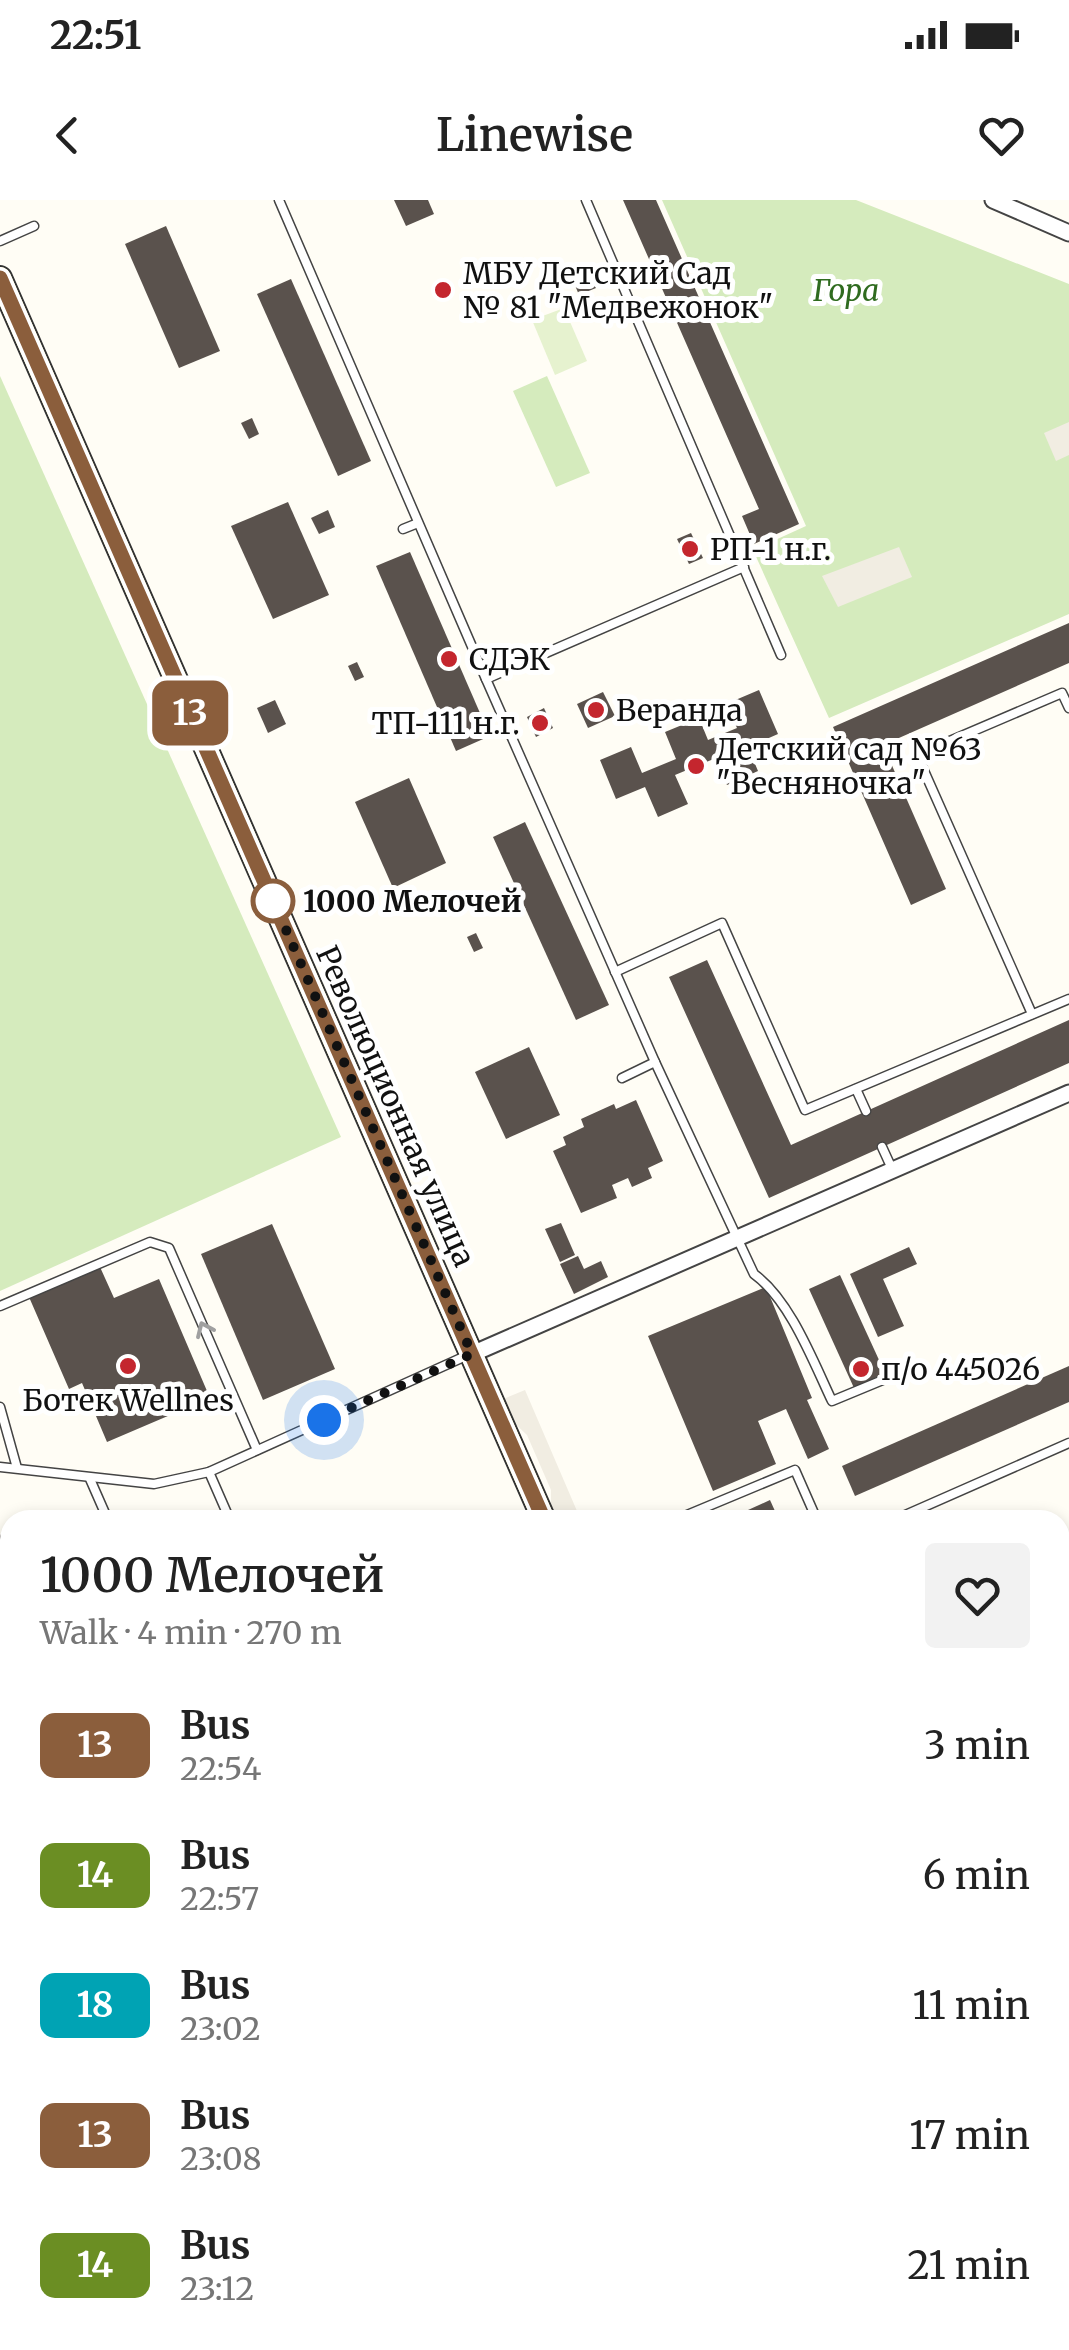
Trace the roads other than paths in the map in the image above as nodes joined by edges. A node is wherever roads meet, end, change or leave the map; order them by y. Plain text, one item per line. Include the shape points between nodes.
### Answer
1 (278, 200) edge
2 (992, 200) edge
3 (590, 201) edge
4 (34, 226) dead end
5 (1069, 233) edge
6 (0, 241) edge
7 (0, 278) edge
8 (418, 523) junction
9 (403, 529) dead end
10 (744, 568) junction
11 (781, 656) dead end
12 (486, 679) junction
13 (1069, 708) edge
14 (616, 972) junction
15 (1069, 999) edge
16 (1032, 1014) junction
17 (655, 1062) junction
18 (622, 1078) dead end
19 (856, 1089) junction
20 (1069, 1094) edge
21 (866, 1111) dead end
22 (882, 1147) dead end
23 (893, 1171) junction
24 (736, 1237) junction
25 (0, 1306) edge
26 (472, 1354) junction
27 (890, 1377) dead end
28 (0, 1406) edge
29 (1069, 1444) edge
30 (257, 1450) junction
31 (0, 1467) edge
32 (17, 1468) junction
33 (209, 1472) junction
34 (90, 1478) junction
35 (104, 1510) edge
36 (226, 1510) edge
37 (540, 1510) edge
38 (699, 1510) edge
39 (813, 1510) edge
40 (917, 1510) edge

1 - 8 lane
2 - 5 street
3 - 10 lane
4 - 6 lane
7 - 26 main road, Революционная улица
8 - 9 lane
8 - 12 lane
10 - 11 lane
10 - 12 lane
12 - 14 lane
13 - 16 lane via 1062,693 917,755
14 - 17 lane
14 - 19 lane via 722,922 805,1110
15 - 16 lane
16 - 19 lane
17 - 18 lane
17 - 24 lane
19 - 21 lane
20 - 23 street
22 - 23 lane
23 - 24 street
24 - 26 street
24 - 27 lane via 754,1274 768,1284 796,1329 832,1401
30 -> 25 lane via 169,1248 150,1242
26 - 30 lane
26 - 37 main road, Революционная улица
28 - 32 lane
29 - 40 lane
30 - 33 lane
31 - 32 lane
32 - 34 lane
33 - 34 lane via 154,1484
33 - 36 lane
34 - 35 lane
38 - 39 lane via 795,1470

